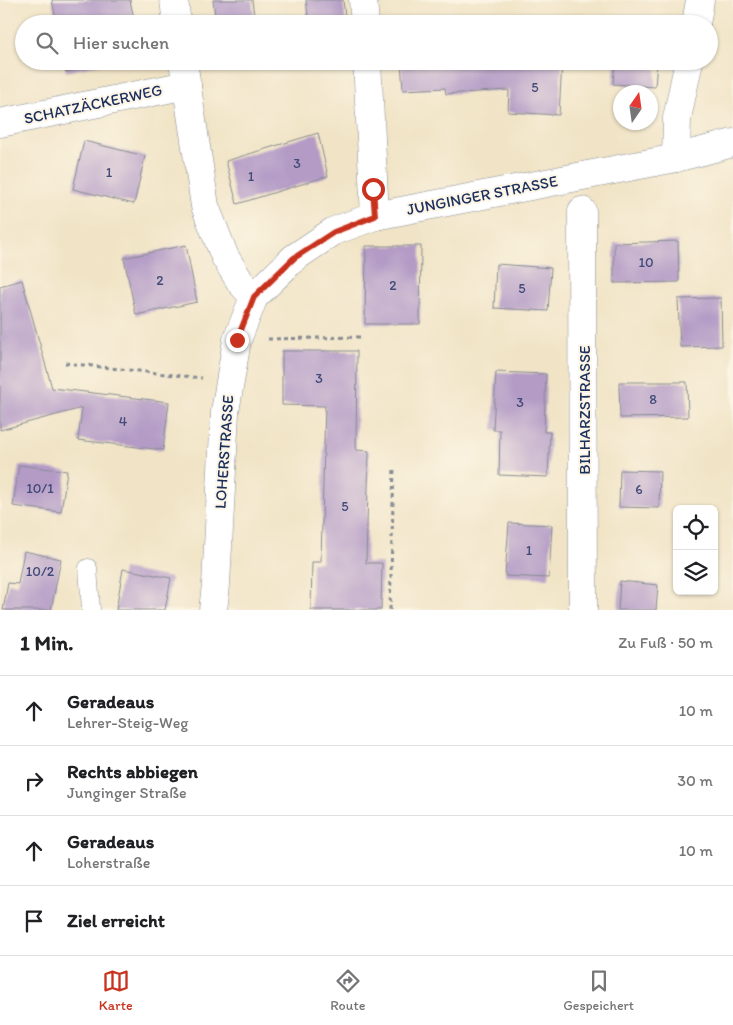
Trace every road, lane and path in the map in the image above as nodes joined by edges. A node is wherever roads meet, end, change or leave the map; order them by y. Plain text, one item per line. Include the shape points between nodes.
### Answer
1 (174, 0) edge
2 (363, 0) edge
3 (700, 0) edge
4 (176, 15) edge
5 (364, 15) edge
6 (698, 15) edge
7 (367, 70) edge
8 (687, 70) edge
9 (185, 73) edge
10 (0, 123) edge
11 (733, 143) edge
12 (676, 158) junction
13 (582, 211) dead end
14 (375, 216) junction
15 (254, 297) junction
16 (360, 337) dead end
17 (237, 340) junction
18 (65, 363) dead end
19 (230, 381) junction
20 (394, 467) dead end
21 (88, 568) dead end
22 (91, 610) edge
23 (213, 610) edge
24 (390, 610) edge
25 (583, 610) edge

1 - 4 street
2 - 5 street
3 - 6 street
7 - 14 street
8 - 12 street via 677,118
9 - 10 street, SCHATZÄCKERWEG
9 - 15 street via 206,206 225,257
11 - 12 street, JUNGINGER STRASSE
12 - 14 street, JUNGINGER STRASSE
13 - 25 street, BILHARZSTRASSE
14 - 15 street, JUNGINGER STRASSE via 334,232 294,258
15 - 17 street, LOHERSTRASSE
16 - 17 path
17 - 19 street, LOHERSTRASSE
18 - 19 path
19 - 23 street, LOHERSTRASSE via 225,412
20 - 24 path
21 - 22 lane

